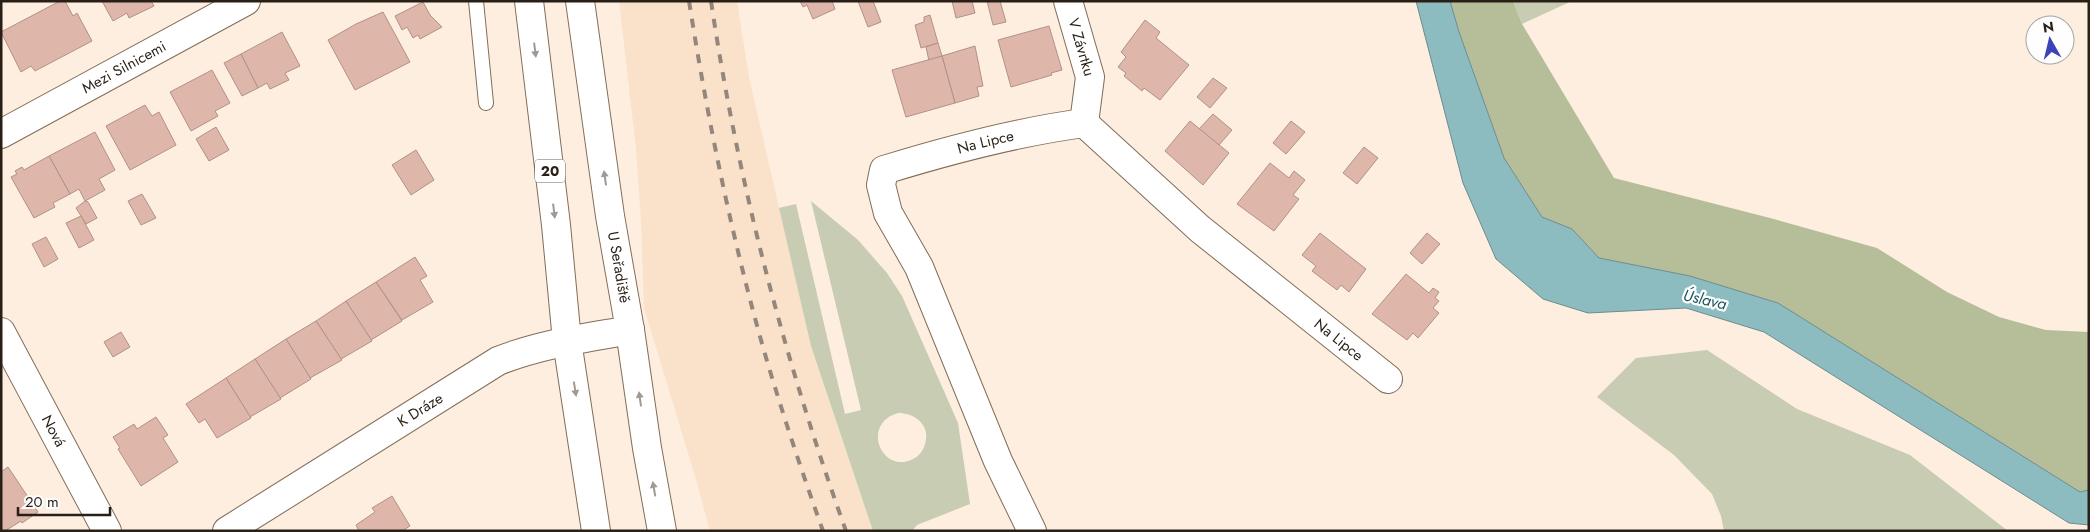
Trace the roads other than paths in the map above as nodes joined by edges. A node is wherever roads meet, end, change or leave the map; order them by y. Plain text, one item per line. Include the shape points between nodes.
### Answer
1 (246, 1) edge
2 (476, 1) edge
3 (529, 1) edge
4 (580, 1) edge
5 (1068, 1) edge
6 (486, 103) dead end
7 (1084, 123) junction
8 (1, 134) edge
9 (630, 330) junction
10 (1, 332) edge
11 (567, 341) junction
12 (1388, 379) dead end
13 (592, 504) junction
14 (107, 531) edge
15 (227, 531) edge
16 (586, 531) edge
17 (596, 531) edge
18 (662, 531) edge
19 (1032, 531) edge

1 - 8 main road, Mezi Silnicemi
2 - 6 lane
3 -> 11 main road, 20
9 -> 4 main road, U Seřadiště via 610,216
5 - 7 main road, V Závrtku via 1090,77
7 - 12 main road, Na Lipce via 1200,228
7 - 19 main road, Na Lipce via 931,155 884,170 881,184 888,213 919,268 998,461
9 - 11 main road, K Dráze
18 -> 9 main road, U Seřadiště
10 - 14 main road, Nová
11 -> 13 main road, 20
11 - 15 main road, K Dráze via 513,355 484,368
13 - 16 lane
13 - 17 main road, 20

